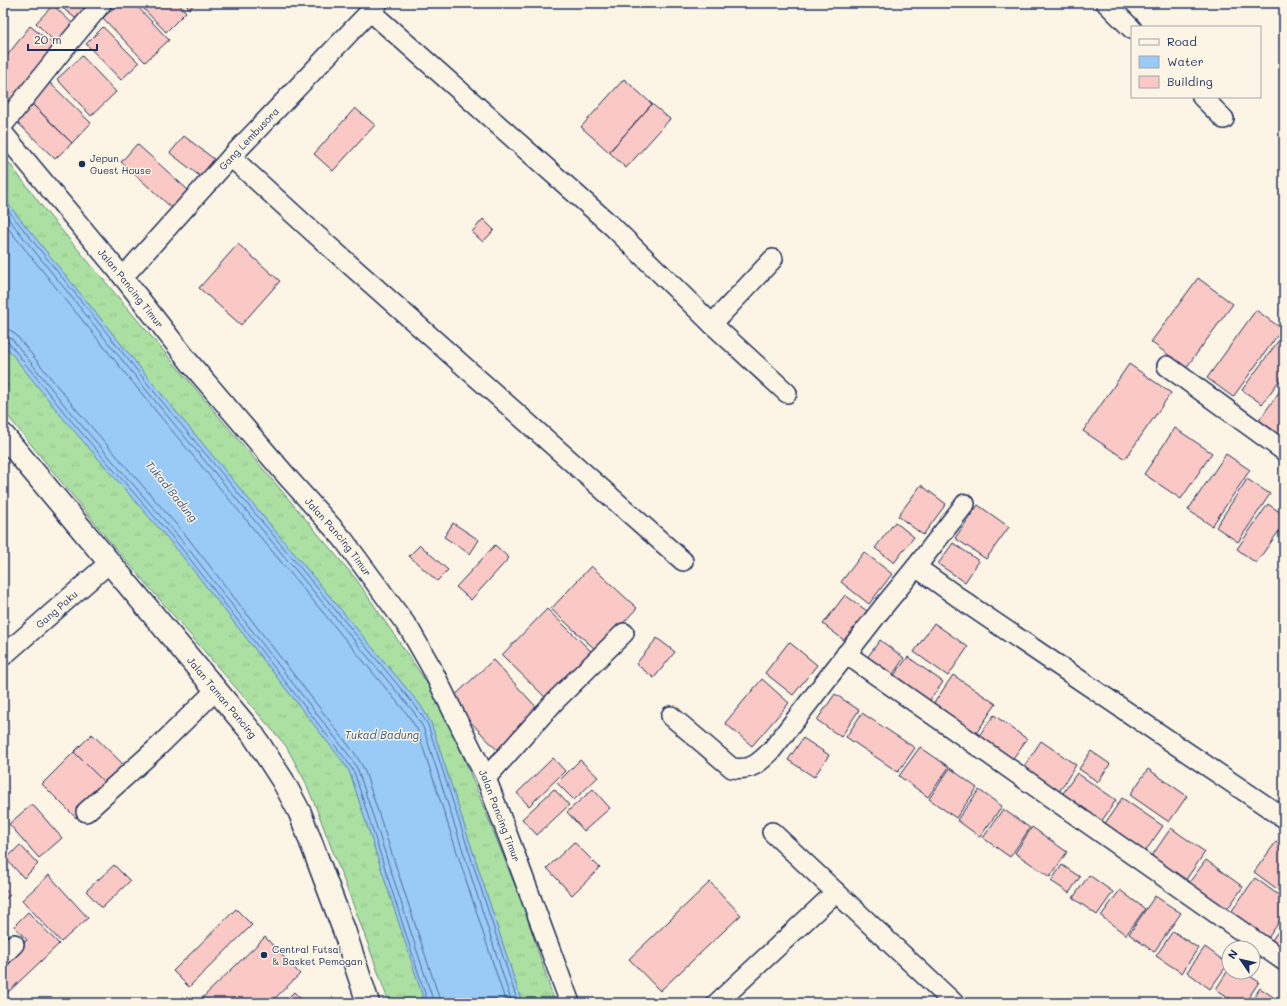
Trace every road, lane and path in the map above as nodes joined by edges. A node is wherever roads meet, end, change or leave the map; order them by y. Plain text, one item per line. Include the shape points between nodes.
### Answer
1 (102, 3) edge
2 (1106, 3) edge
3 (374, 7) edge
4 (1131, 27) edge
5 (1203, 98) edge
6 (1224, 119) dead end
7 (3, 125) edge
8 (3, 133) edge
9 (232, 157) junction
10 (773, 259) dead end
11 (124, 277) junction
12 (712, 324) junction
13 (1167, 366) dead end
14 (787, 393) dead end
15 (3, 435) edge
16 (1284, 451) edge
17 (966, 504) dead end
18 (683, 561) dead end
19 (109, 562) junction
20 (916, 567) junction
21 (624, 633) dead end
22 (846, 654) junction
23 (3, 656) edge
24 (216, 690) junction
25 (671, 716) dead end
26 (486, 778) junction
27 (86, 812) dead end
28 (1284, 818) edge
29 (772, 832) dead end
30 (836, 892) junction
31 (1284, 961) edge
32 (368, 1003) edge
33 (570, 1003) edge
34 (717, 1003) edge
35 (954, 1003) edge

1 - 7 street
2 - 4 street
3 - 9 street, Gang Lembusora
3 - 12 street via 613,226
5 - 6 street
8 - 11 street, Jalan Pancing Timur
9 - 11 street, Gang Lembusora
9 - 18 street
10 - 12 street
11 - 26 street, Jalan Pancing Timur via 190,363 343,539 410,630
12 - 14 street
13 - 16 street
15 - 19 street, Jalan Taman Pancing
17 - 20 street
19 - 23 street, Gang Paku
19 - 24 street, Jalan Taman Pancing
20 - 22 street
20 - 28 street
21 - 26 street via 555,701
22 - 25 street via 771,751 760,762 750,767 732,768
22 - 31 street
24 - 27 street
24 - 32 street, Jalan Taman Pancing via 252,734 300,813 344,930
26 - 33 street, Jalan Pancing Timur
29 - 30 street
30 - 34 street
30 - 35 street

